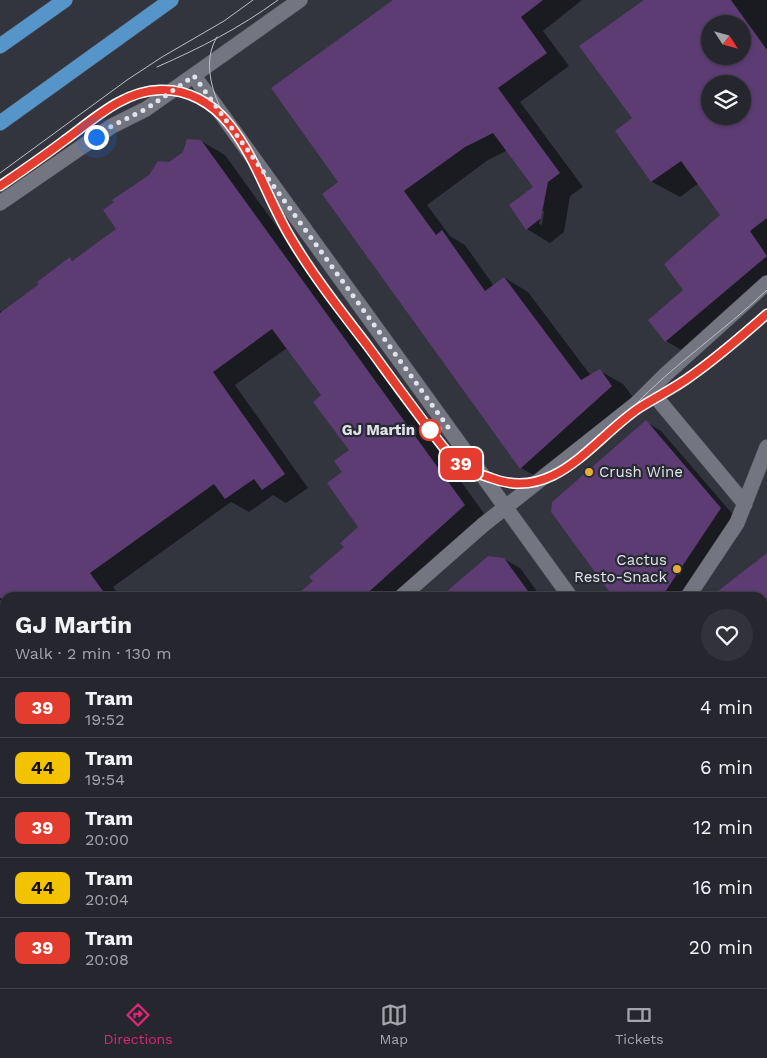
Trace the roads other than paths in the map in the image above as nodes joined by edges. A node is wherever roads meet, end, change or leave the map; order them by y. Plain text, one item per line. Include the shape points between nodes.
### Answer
1 (65, 0) edge
2 (171, 0) edge
3 (300, 0) edge
4 (0, 46) edge
5 (194, 76) junction
6 (0, 123) edge
7 (0, 203) edge
8 (767, 283) edge
9 (650, 390) junction
10 (767, 447) edge
11 (745, 504) junction
12 (506, 507) junction
13 (407, 592) edge
14 (567, 592) edge
15 (691, 592) edge

1 - 4 main road
2 - 6 main road
3 - 5 street
5 - 7 street via 146,109 112,126
5 - 12 street
8 - 9 street
9 - 11 street
9 - 12 street
10 - 11 street
11 - 15 street via 737,524
12 - 13 street
12 - 14 street

